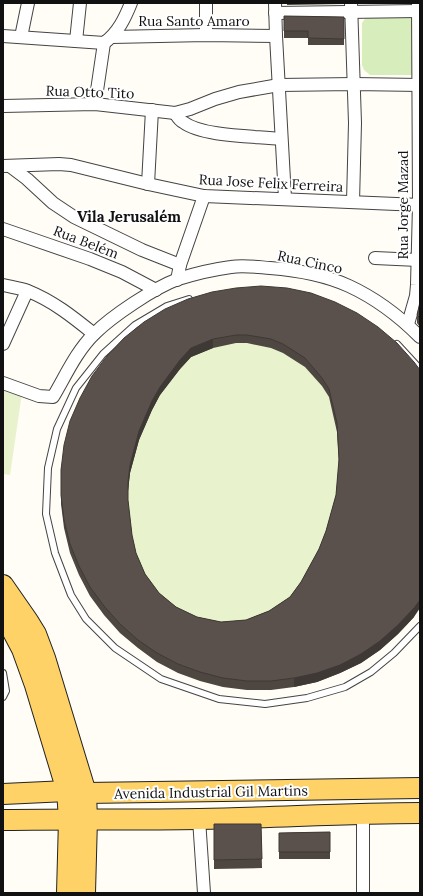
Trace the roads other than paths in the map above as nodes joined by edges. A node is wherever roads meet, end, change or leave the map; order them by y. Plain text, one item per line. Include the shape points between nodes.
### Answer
1 (28, 3) edge
2 (80, 3) edge
3 (131, 3) edge
4 (206, 3) edge
5 (418, 7) edge
6 (275, 8) edge
7 (351, 8) edge
8 (3, 36) edge
9 (206, 36) junction
10 (276, 36) junction
11 (21, 37) junction
12 (108, 40) junction
13 (76, 41) junction
14 (354, 84) junction
15 (279, 85) junction
16 (419, 85) edge
17 (95, 104) junction
18 (3, 106) edge
19 (152, 110) junction
20 (175, 112) junction
21 (281, 138) junction
22 (7, 167) edge
23 (148, 184) junction
24 (204, 196) junction
25 (285, 198) junction
26 (353, 202) junction
27 (419, 205) edge
28 (3, 229) edge
29 (375, 258) dead end
30 (418, 260) junction
31 (180, 266) junction
32 (177, 280) junction
33 (3, 285) edge
34 (156, 290) junction
35 (27, 291) junction
36 (193, 298) edge
37 (408, 324) junction
38 (94, 334) junction
39 (420, 337) edge
40 (391, 338) edge
41 (3, 344) edge
42 (420, 369) edge
43 (3, 383) edge
44 (3, 585) edge
45 (3, 613) edge
46 (420, 626) edge
47 (3, 673) edge
48 (3, 698) edge
49 (420, 788) edge
50 (76, 792) junction
51 (3, 794) edge
52 (363, 813) junction
53 (420, 813) edge
54 (78, 819) junction
55 (199, 819) junction
56 (3, 820) edge
57 (67, 893) edge
58 (85, 893) edge
59 (204, 893) edge
60 (363, 893) edge

1 - 11 street
2 - 13 street
3 - 12 street via 122,24
4 - 9 street
5 - 7 street
5 - 16 street, Rua Jorge Mazad
6 - 7 street
6 - 10 street
7 - 14 street
8 - 11 street
9 - 10 street, Rua Santo Amaro
9 - 12 street, Rua Santo Amaro
10 - 15 street
11 - 13 street
12 - 13 street, Rua Santo Amaro
12 - 17 street
14 - 15 street, Rua Otto Tito
14 - 16 street, Rua Otto Tito
14 - 26 street
15 - 20 street, Rua Otto Tito via 239,92
15 - 21 street
16 - 27 street, Rua Jorge Mazad
17 - 18 street, Rua Otto Tito
17 - 19 street, Rua Otto Tito
19 - 20 street, Rua Otto Tito
19 - 23 street
20 - 21 street via 179,120 208,132
21 - 25 street
22 - 23 street, Rua Jose Felix Ferreira via 59,164
22 - 31 street via 27,179 53,203 74,217
23 - 24 street, Rua Jose Felix Ferreira
24 - 25 street, Rua Jose Felix Ferreira
24 - 31 street
25 - 26 street, Rua Jose Felix Ferreira
26 - 27 street, Rua Jose Felix Ferreira
27 - 30 street, Rua Jorge Mazad
28 - 34 street, Rua Belém via 90,259
29 - 30 street
30 - 37 street, Rua Jorge Mazad via 416,296
31 - 32 street
32 - 34 street, Rua Cinco
32 - 37 street, Rua Cinco via 231,267 288,270 349,286
33 - 35 street
34 - 38 street, Rua Cinco
35 - 38 street via 58,306
35 - 41 street
36 - 46 lane via 167,306 135,325 103,354 76,388 57,428 48,468 46,514 61,567 72,595 86,619 115,648 161,679 219,699 265,704 307,698 345,687 377,667
37 - 39 street, Rua Cinco
38 - 43 street, Rua Cinco via 69,367 52,397 39,396
40 - 42 lane
44 - 50 main road via 36,634 45,658
45 - 50 main road via 22,649
47 - 48 lane via 6,691
49 - 50 main road, Avenida Industrial Gil Martins
50 - 51 main road, Avenida Industrial Gil Martins
50 - 54 main road
52 - 53 main road, Avenida Industrial Gil Martins
52 - 55 main road, Avenida Industrial Gil Martins
52 - 60 street
54 - 55 main road, Avenida Industrial Gil Martins
54 - 56 main road, Avenida Industrial Gil Martins
54 - 57 main road
54 - 58 main road
55 - 59 street

